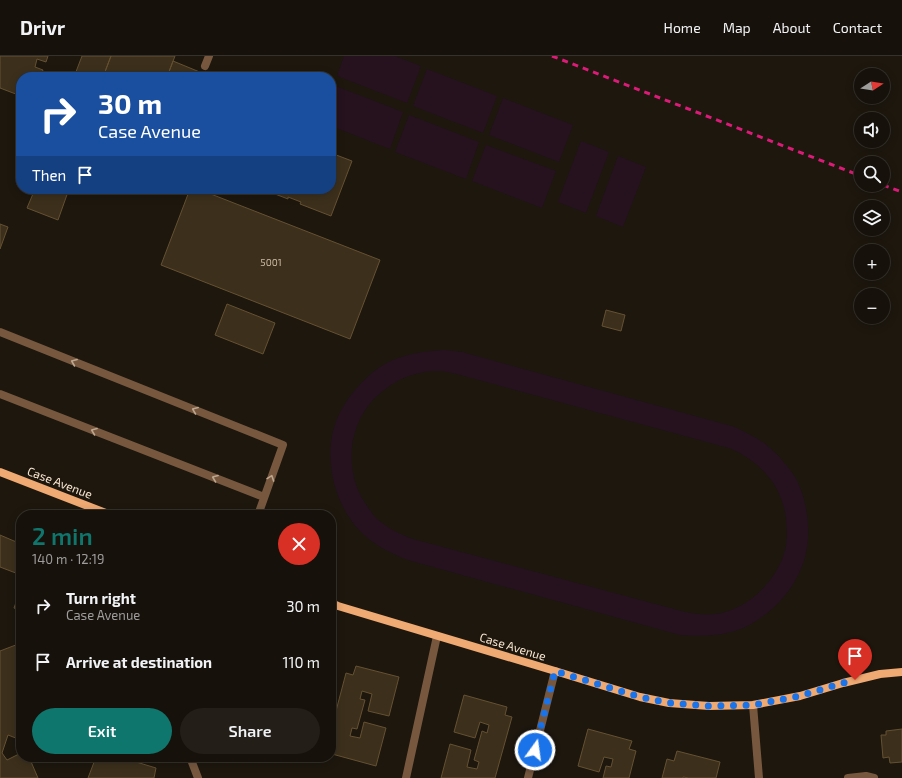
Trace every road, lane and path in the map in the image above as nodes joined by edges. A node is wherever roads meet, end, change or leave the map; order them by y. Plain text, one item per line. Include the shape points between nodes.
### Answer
1 (209, 56) edge
2 (205, 66) dead end
3 (0, 332) edge
4 (0, 394) edge
5 (0, 472) edge
6 (264, 497) junction
7 (98, 510) edge
8 (260, 510) edge
9 (336, 605) edge
10 (437, 636) junction
11 (555, 671) junction
12 (902, 672) edge
13 (753, 705) junction
14 (192, 762) edge
15 (198, 778) edge
16 (406, 778) edge
17 (528, 778) edge
18 (760, 778) edge
19 (848, 778) edge
20 (874, 778) edge

1 - 2 lane
6 -> 3 lane via 283,445
6 -> 4 lane
5 - 7 street, Case Avenue
6 - 8 lane
9 - 10 street, Case Avenue
10 - 11 street, Case Avenue
10 - 16 lane
11 - 13 street, Case Avenue via 640,697 669,703 709,706
11 - 17 lane
12 - 13 street, Case Avenue via 880,674 800,696
13 - 18 lane
14 - 15 lane
19 - 20 lane

